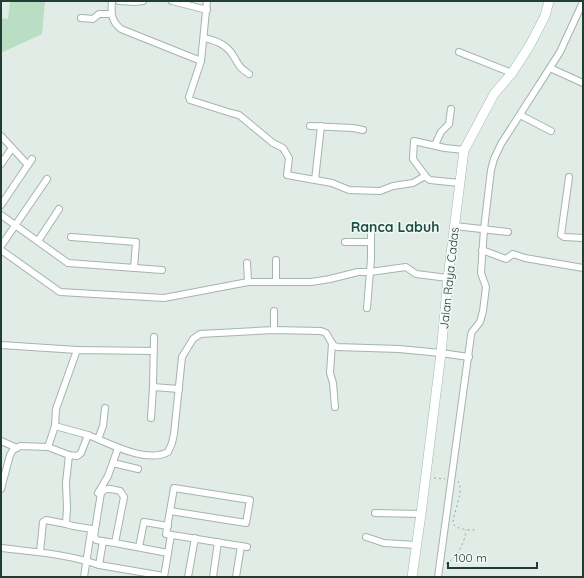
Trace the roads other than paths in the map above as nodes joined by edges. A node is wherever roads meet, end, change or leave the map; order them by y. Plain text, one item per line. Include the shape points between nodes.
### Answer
1 (112, 1) edge
2 (119, 1) edge
3 (143, 1) edge
4 (172, 1) edge
5 (207, 1) edge
6 (549, 1) edge
7 (583, 2) edge
8 (207, 10) junction
9 (111, 14) junction
10 (81, 18) dead end
11 (204, 38) junction
12 (459, 52) dead end
13 (200, 61) junction
14 (550, 68) junction
15 (512, 73) junction
16 (249, 74) dead end
17 (583, 82) edge
18 (451, 109) dead end
19 (520, 115) junction
20 (310, 126) dead end
21 (321, 126) junction
22 (363, 130) dead end
23 (551, 131) dead end
24 (1, 136) edge
25 (436, 145) junction
26 (12, 148) junction
27 (464, 150) junction
28 (32, 159) dead end
29 (1, 164) edge
30 (28, 165) junction
31 (425, 176) junction
32 (569, 177) dead end
33 (47, 179) dead end
34 (315, 180) junction
35 (460, 183) junction
36 (1, 205) edge
37 (59, 209) dead end
38 (1, 215) edge
39 (15, 225) junction
40 (455, 226) junction
41 (481, 229) junction
42 (371, 232) dead end
43 (508, 232) dead end
44 (71, 236) dead end
45 (583, 238) edge
46 (38, 240) junction
47 (345, 242) dead end
48 (371, 242) junction
49 (1, 246) edge
50 (1, 250) edge
51 (482, 250) junction
52 (276, 260) dead end
53 (247, 263) dead end
54 (134, 268) junction
55 (583, 268) edge
56 (162, 270) dead end
57 (370, 272) junction
58 (448, 278) junction
59 (248, 282) junction
60 (276, 282) junction
61 (367, 308) dead end
62 (274, 311) dead end
63 (274, 330) junction
64 (154, 337) dead end
65 (332, 343) junction
66 (1, 345) edge
67 (77, 350) junction
68 (154, 351) junction
69 (441, 353) junction
70 (466, 356) junction
71 (153, 387) junction
72 (179, 389) junction
73 (335, 407) dead end
74 (105, 408) dead end
75 (151, 418) dead end
76 (55, 426) junction
77 (88, 435) junction
78 (98, 439) junction
79 (1, 441) edge
80 (48, 447) junction
81 (17, 448) junction
82 (118, 448) junction
83 (69, 455) junction
84 (113, 463) junction
85 (138, 469) dead end
86 (1, 489) edge
87 (170, 511) junction
88 (375, 513) dead end
89 (421, 514) junction
90 (66, 524) junction
91 (168, 526) junction
92 (92, 528) junction
93 (171, 535) junction
94 (366, 537) dead end
95 (194, 538) junction
96 (103, 541) junction
97 (218, 542) junction
98 (115, 543) junction
99 (416, 545) junction
100 (139, 547) junction
101 (1, 548) edge
102 (40, 552) junction
103 (168, 553) junction
104 (86, 560) junction
105 (99, 564) junction
106 (135, 574) edge
107 (164, 576) edge
108 (84, 577) edge
109 (188, 577) edge
110 (213, 577) edge
111 (236, 577) edge
112 (412, 577) edge
113 (438, 577) edge

1 - 9 street
2 - 3 street
4 - 8 street
5 - 8 street
6 - 15 street, Jalan Raya Cadas via 535,36
7 - 14 street via 562,49
8 - 11 street
9 - 10 street via 99,14 93,19
9 - 13 street via 121,29
11 - 13 street
11 - 16 street via 227,48 239,67
12 - 15 street
13 - 34 street via 190,100 239,115 285,150 289,158 287,175
14 - 17 street
14 - 19 street
15 - 27 street, Jalan Raya Cadas via 494,94
18 - 25 street via 449,124 441,132
19 - 23 street
19 - 41 street via 494,159
20 - 21 street
21 - 22 street
21 - 34 street
24 - 26 street
25 - 27 street
25 - 31 street via 414,140 413,159
26 - 29 street
26 - 30 street
27 - 35 street, Jalan Raya Cadas
28 - 30 street
30 - 36 street
31 - 34 street via 380,191 349,190
31 - 35 street via 430,180
32 - 45 street via 561,235
33 - 39 street
35 - 40 street, Jalan Raya Cadas
37 - 46 street
38 - 39 street
39 - 46 street
39 - 49 street
40 - 41 street
40 - 58 street, Jalan Raya Cadas
41 - 43 street
41 - 51 street
42 - 48 street
44 - 54 street via 136,242
46 - 54 street via 68,263
47 - 48 street
48 - 57 street
50 - 59 street via 60,292 164,298
51 - 55 street via 506,259 513,254
51 - 70 street via 481,273 486,287 479,325 472,332
52 - 60 street
53 - 59 street
54 - 56 street
57 - 58 street via 406,267 416,274
57 - 60 street via 358,272 311,282
57 - 61 street
58 - 69 street, Jalan Raya Cadas
59 - 60 street
62 - 63 street
63 - 65 street via 324,332
63 - 72 street via 206,333 196,336 182,357
64 - 68 street
65 - 69 street via 344,348
65 - 73 street via 330,373
66 - 67 street
67 - 68 street
67 - 76 street via 56,409
68 - 71 street
69 - 70 street
69 - 89 street, Jalan Raya Cadas
70 - 113 street
71 - 72 street
71 - 75 street
72 - 82 street via 174,434 168,452 158,455 141,454
74 - 78 street via 103,426
76 - 77 street
76 - 80 street
77 - 78 street
77 - 83 street via 79,455
78 - 82 street
79 - 81 street
80 - 81 street via 26,445
80 - 83 street
81 - 86 street via 8,458
82 - 84 street
83 - 90 street
84 - 85 street
84 - 92 street via 99,492
87 - 87 street via 174,488 250,500 246,523
87 - 91 street
88 - 89 street
89 - 99 street, Jalan Raya Cadas
90 - 92 street
90 - 102 street via 44,520
91 - 93 street via 166,534
91 - 100 street via 144,522
92 - 104 street
93 - 95 street
93 - 103 street
94 - 99 street via 384,543
95 - 97 street
95 - 109 street
96 - 98 street
96 - 98 street via 96,540 94,536 101,493 107,489 120,491 124,497
96 - 105 street
97 - 110 street
97 - 111 street via 244,546
98 - 100 street
99 - 112 street, Jalan Raya Cadas
100 - 103 street
101 - 102 street
102 - 104 street
103 - 107 street
104 - 105 street
104 - 108 street
105 - 106 street
106 - 107 street

